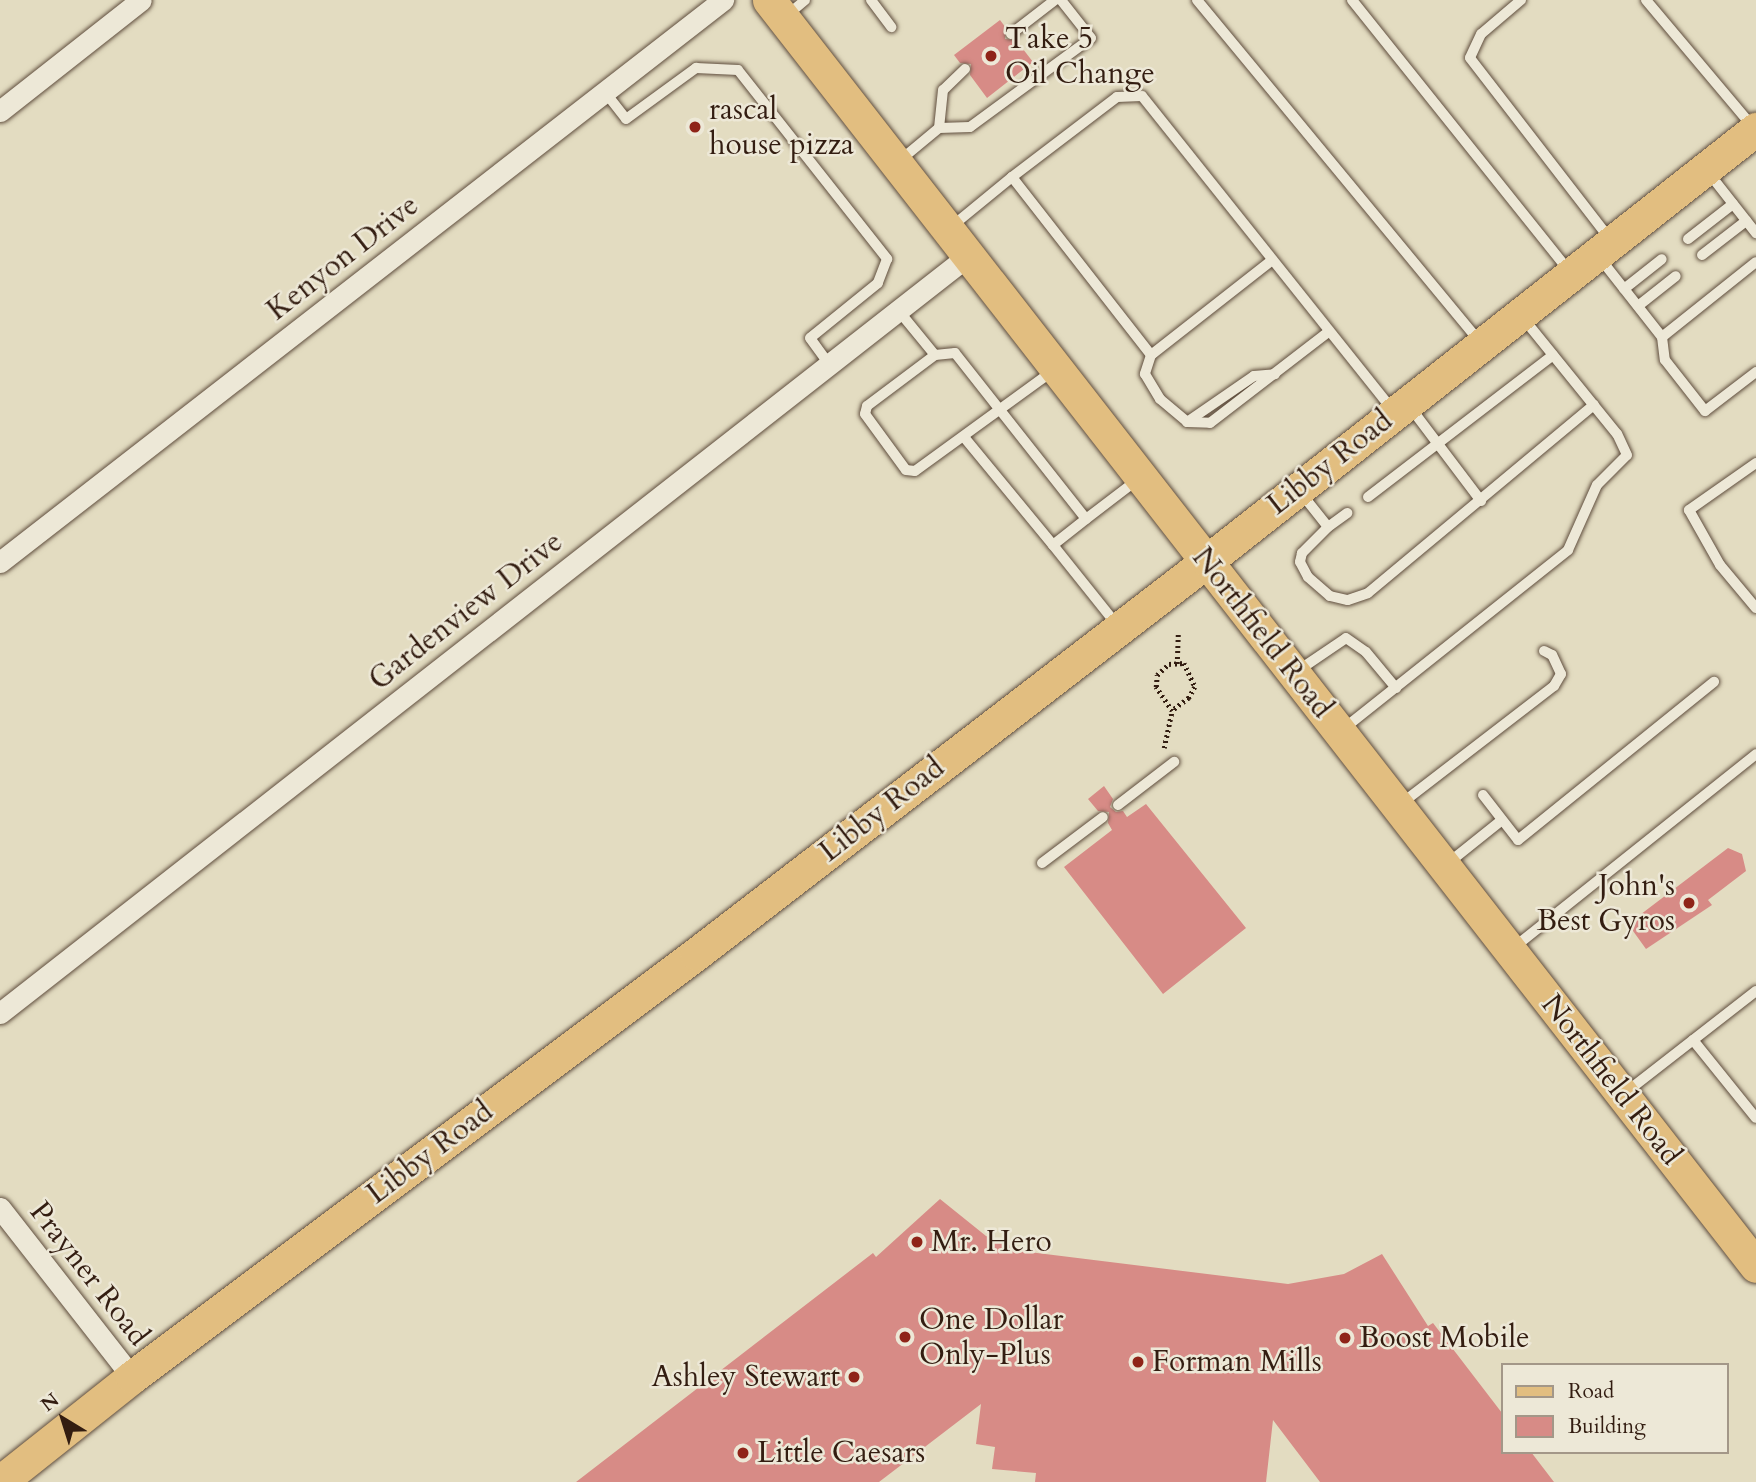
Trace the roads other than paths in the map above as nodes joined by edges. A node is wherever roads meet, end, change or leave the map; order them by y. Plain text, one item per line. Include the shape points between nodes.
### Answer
1 (141, 0) edge
2 (723, 0) edge
3 (871, 0) edge
4 (1055, 0) edge
5 (1061, 0) edge
6 (1198, 0) edge
7 (1352, 0) edge
8 (1521, 0) edge
9 (1646, 0) edge
10 (786, 6) edge
11 (891, 27) dead end
12 (1011, 34) dead end
13 (965, 69) dead end
14 (605, 92) junction
15 (0, 111) edge
16 (939, 128) junction
17 (1756, 130) edge
18 (896, 164) junction
19 (1705, 168) junction
20 (1012, 177) junction
21 (1733, 204) junction
22 (1746, 221) junction
23 (948, 230) junction
24 (1756, 233) edge
25 (1688, 239) dead end
26 (1592, 255) junction
27 (968, 256) junction
28 (1702, 256) dead end
29 (1662, 259) dead end
30 (1271, 261) junction
31 (1756, 262) edge
32 (1676, 276) dead end
33 (1624, 289) junction
34 (1638, 306) junction
35 (898, 310) junction
36 (1519, 313) junction
37 (1327, 333) junction
38 (1662, 337) junction
39 (1481, 343) junction
40 (935, 355) junction
41 (1151, 355) junction
42 (1553, 355) junction
43 (829, 364) junction
44 (1056, 368) junction
45 (1756, 372) edge
46 (1594, 405) junction
47 (1400, 407) junction
48 (1000, 409) junction
49 (964, 437) junction
50 (1438, 445) junction
51 (1756, 463) edge
52 (1141, 477) junction
53 (1297, 488) junction
54 (1368, 498) dead end
55 (1481, 502) junction
56 (1347, 513) dead end
57 (1086, 519) junction
58 (1328, 527) junction
59 (1053, 545) junction
60 (1207, 561) junction
61 (0, 562) edge
62 (1756, 608) edge
63 (1119, 629) junction
64 (1544, 650) dead end
65 (1294, 674) junction
66 (1714, 682) dead end
67 (1396, 688) junction
68 (1339, 732) junction
69 (1756, 754) edge
70 (1174, 762) dead end
71 (1483, 795) dead end
72 (1118, 805) dead end
73 (1397, 807) junction
74 (1103, 817) dead end
75 (1502, 820) junction
76 (1042, 863) dead end
77 (1444, 865) junction
78 (1510, 951) junction
79 (1756, 991) edge
80 (0, 1013) edge
81 (1693, 1040) junction
82 (1622, 1095) junction
83 (1756, 1118) edge
84 (0, 1208) edge
85 (1756, 1266) edge
86 (132, 1377) junction
87 (0, 1482) edge

1 - 15 street
2 - 14 street, Kenyon Drive
3 - 11 lane
4 - 12 lane
5 - 16 lane via 1091,38 970,127
6 - 39 lane
7 - 26 lane
8 - 26 lane via 1481,33 1470,58
9 - 17 lane
10 - 18 main road, Northfield Road
13 - 16 lane via 943,90
14 - 43 lane via 626,119 696,68 738,70 887,259 878,283 810,338
14 - 61 street, Kenyon Drive
16 - 18 lane
17 - 19 main road, Libby Road
18 - 23 main road, Northfield Road
19 - 21 lane
19 - 26 main road, Libby Road
20 - 23 lane
20 - 30 lane via 1117,97 1142,96
20 - 41 lane
21 - 22 lane
21 - 25 lane
22 - 24 lane
22 - 28 lane
23 - 27 main road, Northfield Road
26 - 33 lane
26 - 36 main road, Libby Road
27 - 35 street, Gardenview Drive
27 - 44 main road, Northfield Road
29 - 33 lane
30 - 37 lane
30 - 41 lane
31 - 38 lane
32 - 34 lane
33 - 34 lane
34 - 38 lane
35 - 40 lane
35 - 43 street, Gardenview Drive
36 - 39 main road, Libby Road
36 - 42 lane
37 - 41 lane via 1210,423 1187,422 1160,400 1145,374
37 - 47 lane
38 - 45 lane via 1665,360 1705,411
39 - 47 main road, Libby Road
40 - 48 lane via 956,353
40 - 49 lane via 867,406 865,414 906,470 915,471
42 - 46 lane
42 - 50 lane
43 - 80 street, Gardenview Drive
44 - 48 lane
44 - 52 main road, Northfield Road
46 - 55 lane
46 - 67 lane via 1625,444 1628,455 1597,485 1568,550
47 - 50 lane
47 - 53 main road, Libby Road
48 - 49 lane
48 - 57 lane
49 - 59 lane
50 - 54 lane
50 - 55 lane
51 - 62 lane via 1689,510 1720,565
52 - 57 lane
52 - 60 main road, Northfield Road
53 - 58 lane
53 - 60 main road, Libby Road
55 - 58 lane via 1368,593 1348,600 1318,586 1300,562 1307,545
56 - 58 lane
57 - 59 lane
59 - 63 lane
60 - 63 main road, Libby Road
60 - 65 main road, Northfield Road
63 - 86 main road, Libby Road via 696,954
64 - 73 lane via 1552,655 1561,674 1553,686
65 - 67 lane via 1346,638 1366,652
65 - 68 main road, Northfield Road
66 - 75 lane via 1518,840
67 - 68 lane
68 - 73 main road, Northfield Road
69 - 78 lane
70 - 72 lane
71 - 75 lane
73 - 77 main road, Northfield Road
74 - 76 lane
75 - 77 lane
77 - 78 main road, Northfield Road
78 - 82 main road, Northfield Road
79 - 81 lane
81 - 82 lane
81 - 83 lane
82 - 85 main road, Northfield Road
84 - 86 street, Prayner Road
86 - 87 main road, Libby Road

